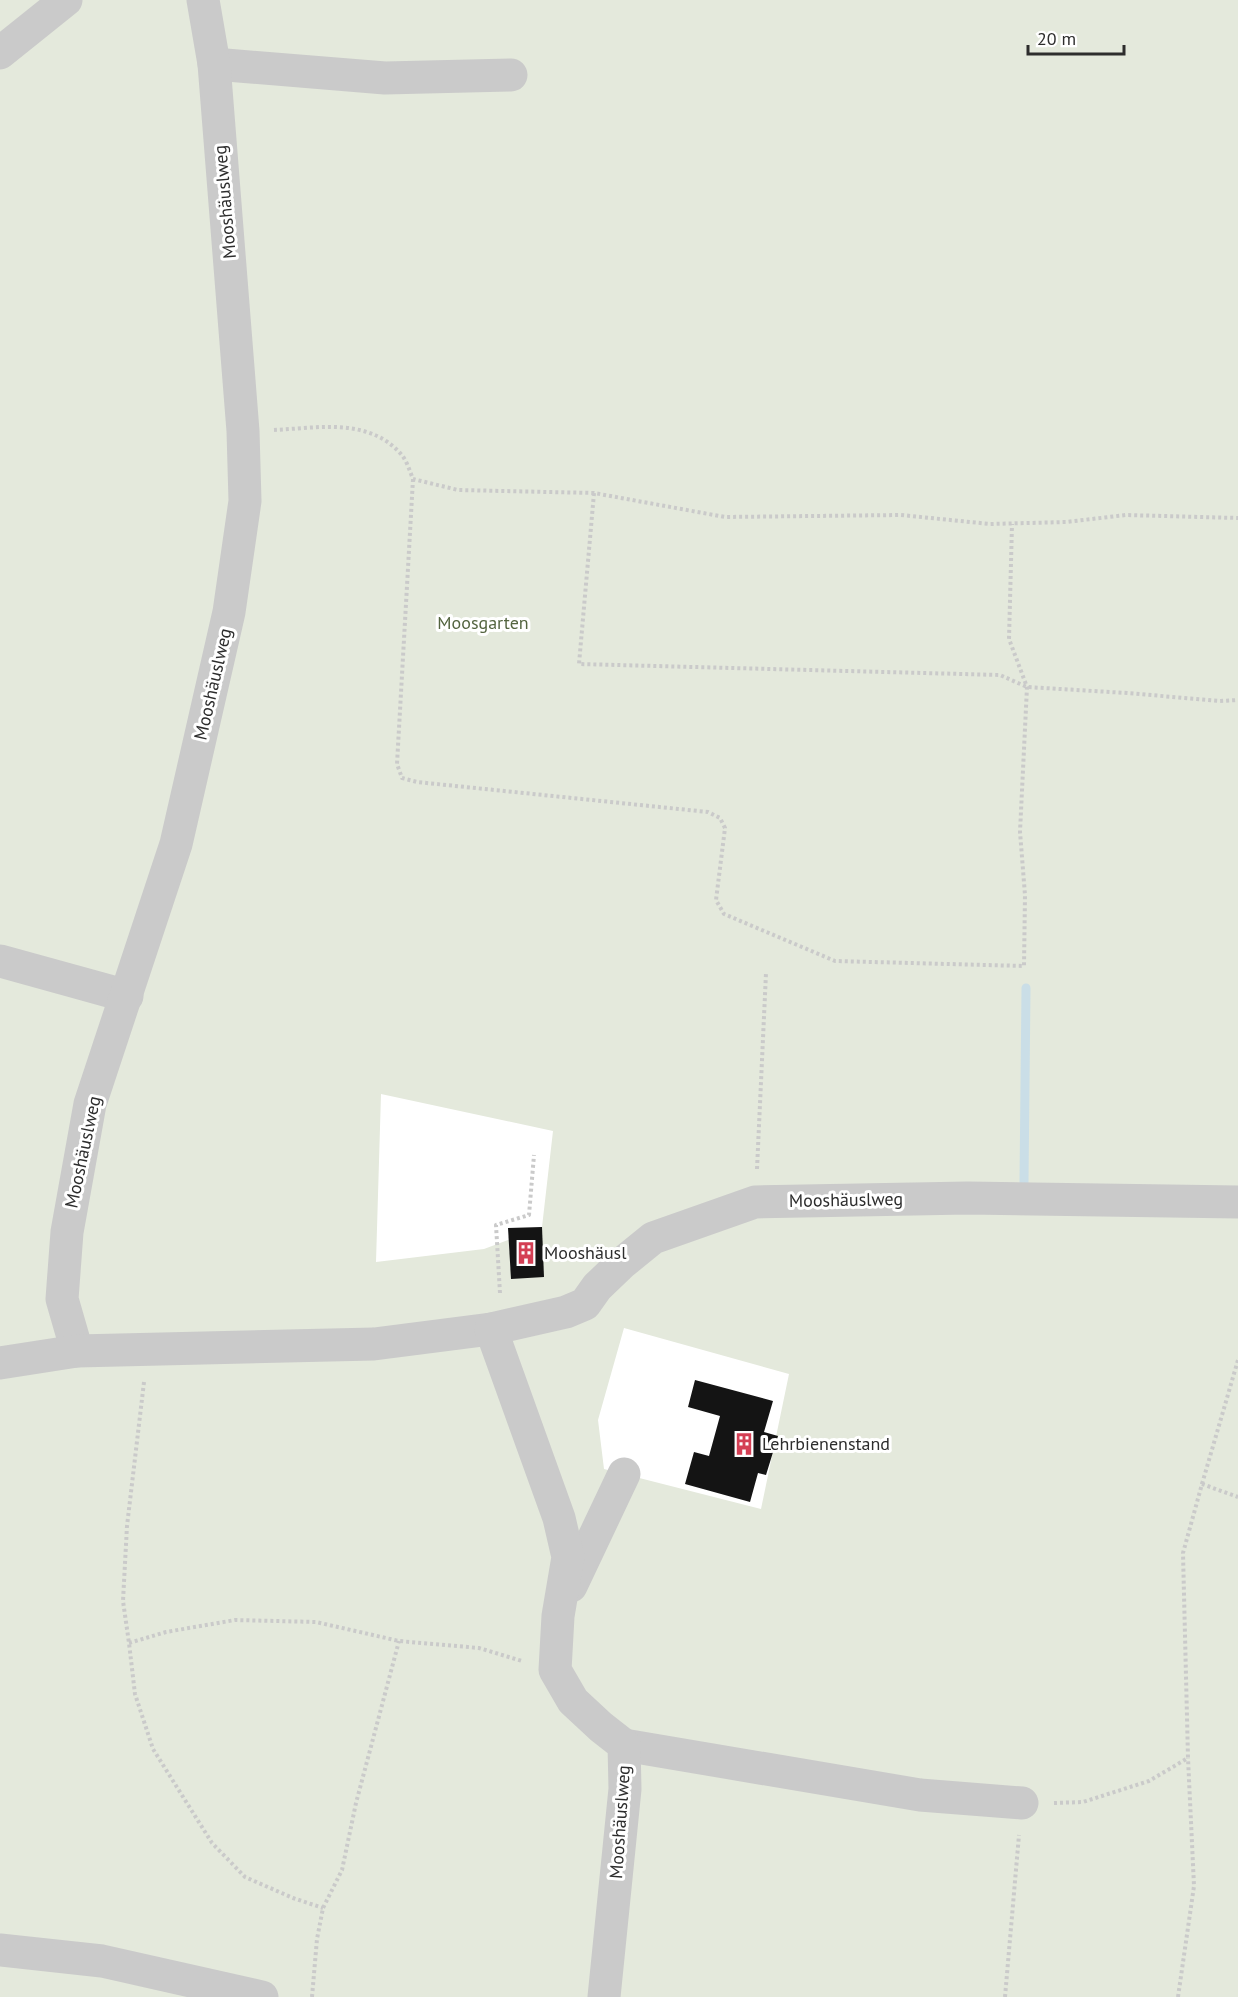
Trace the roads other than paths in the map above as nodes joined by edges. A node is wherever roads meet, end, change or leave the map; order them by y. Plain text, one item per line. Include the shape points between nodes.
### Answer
1 (66, 0) edge
2 (203, 0) edge
3 (0, 53) edge
4 (214, 64) junction
5 (511, 75) dead end
6 (0, 961) edge
7 (127, 996) junction
8 (1238, 1202) edge
9 (497, 1328) junction
10 (77, 1351) junction
11 (0, 1364) edge
12 (624, 1474) dead end
13 (558, 1616) junction
14 (624, 1745) junction
15 (1022, 1803) road end
16 (0, 1950) edge
17 (262, 1997) edge
18 (604, 1997) edge

1 - 3 street
2 - 4 street, Mooshäuslweg
4 - 5 street via 385,78
4 - 7 street, Mooshäuslweg via 245,501 229,612 176,844
6 - 7 street
7 - 10 street, Mooshäuslweg via 90,1104 67,1232 62,1299
8 - 9 street, Mooshäuslweg via 968,1198 755,1202 653,1238 597,1287 585,1304
9 - 10 street, Mooshäuslweg via 374,1344
9 - 13 street via 568,1557
10 - 11 street, Mooshäuslweg
12 - 13 street
13 - 14 street, Mooshäuslweg via 555,1670 573,1701
14 - 15 street via 920,1795
14 - 18 street, Mooshäuslweg via 626,1790
16 - 17 street via 102,1961

